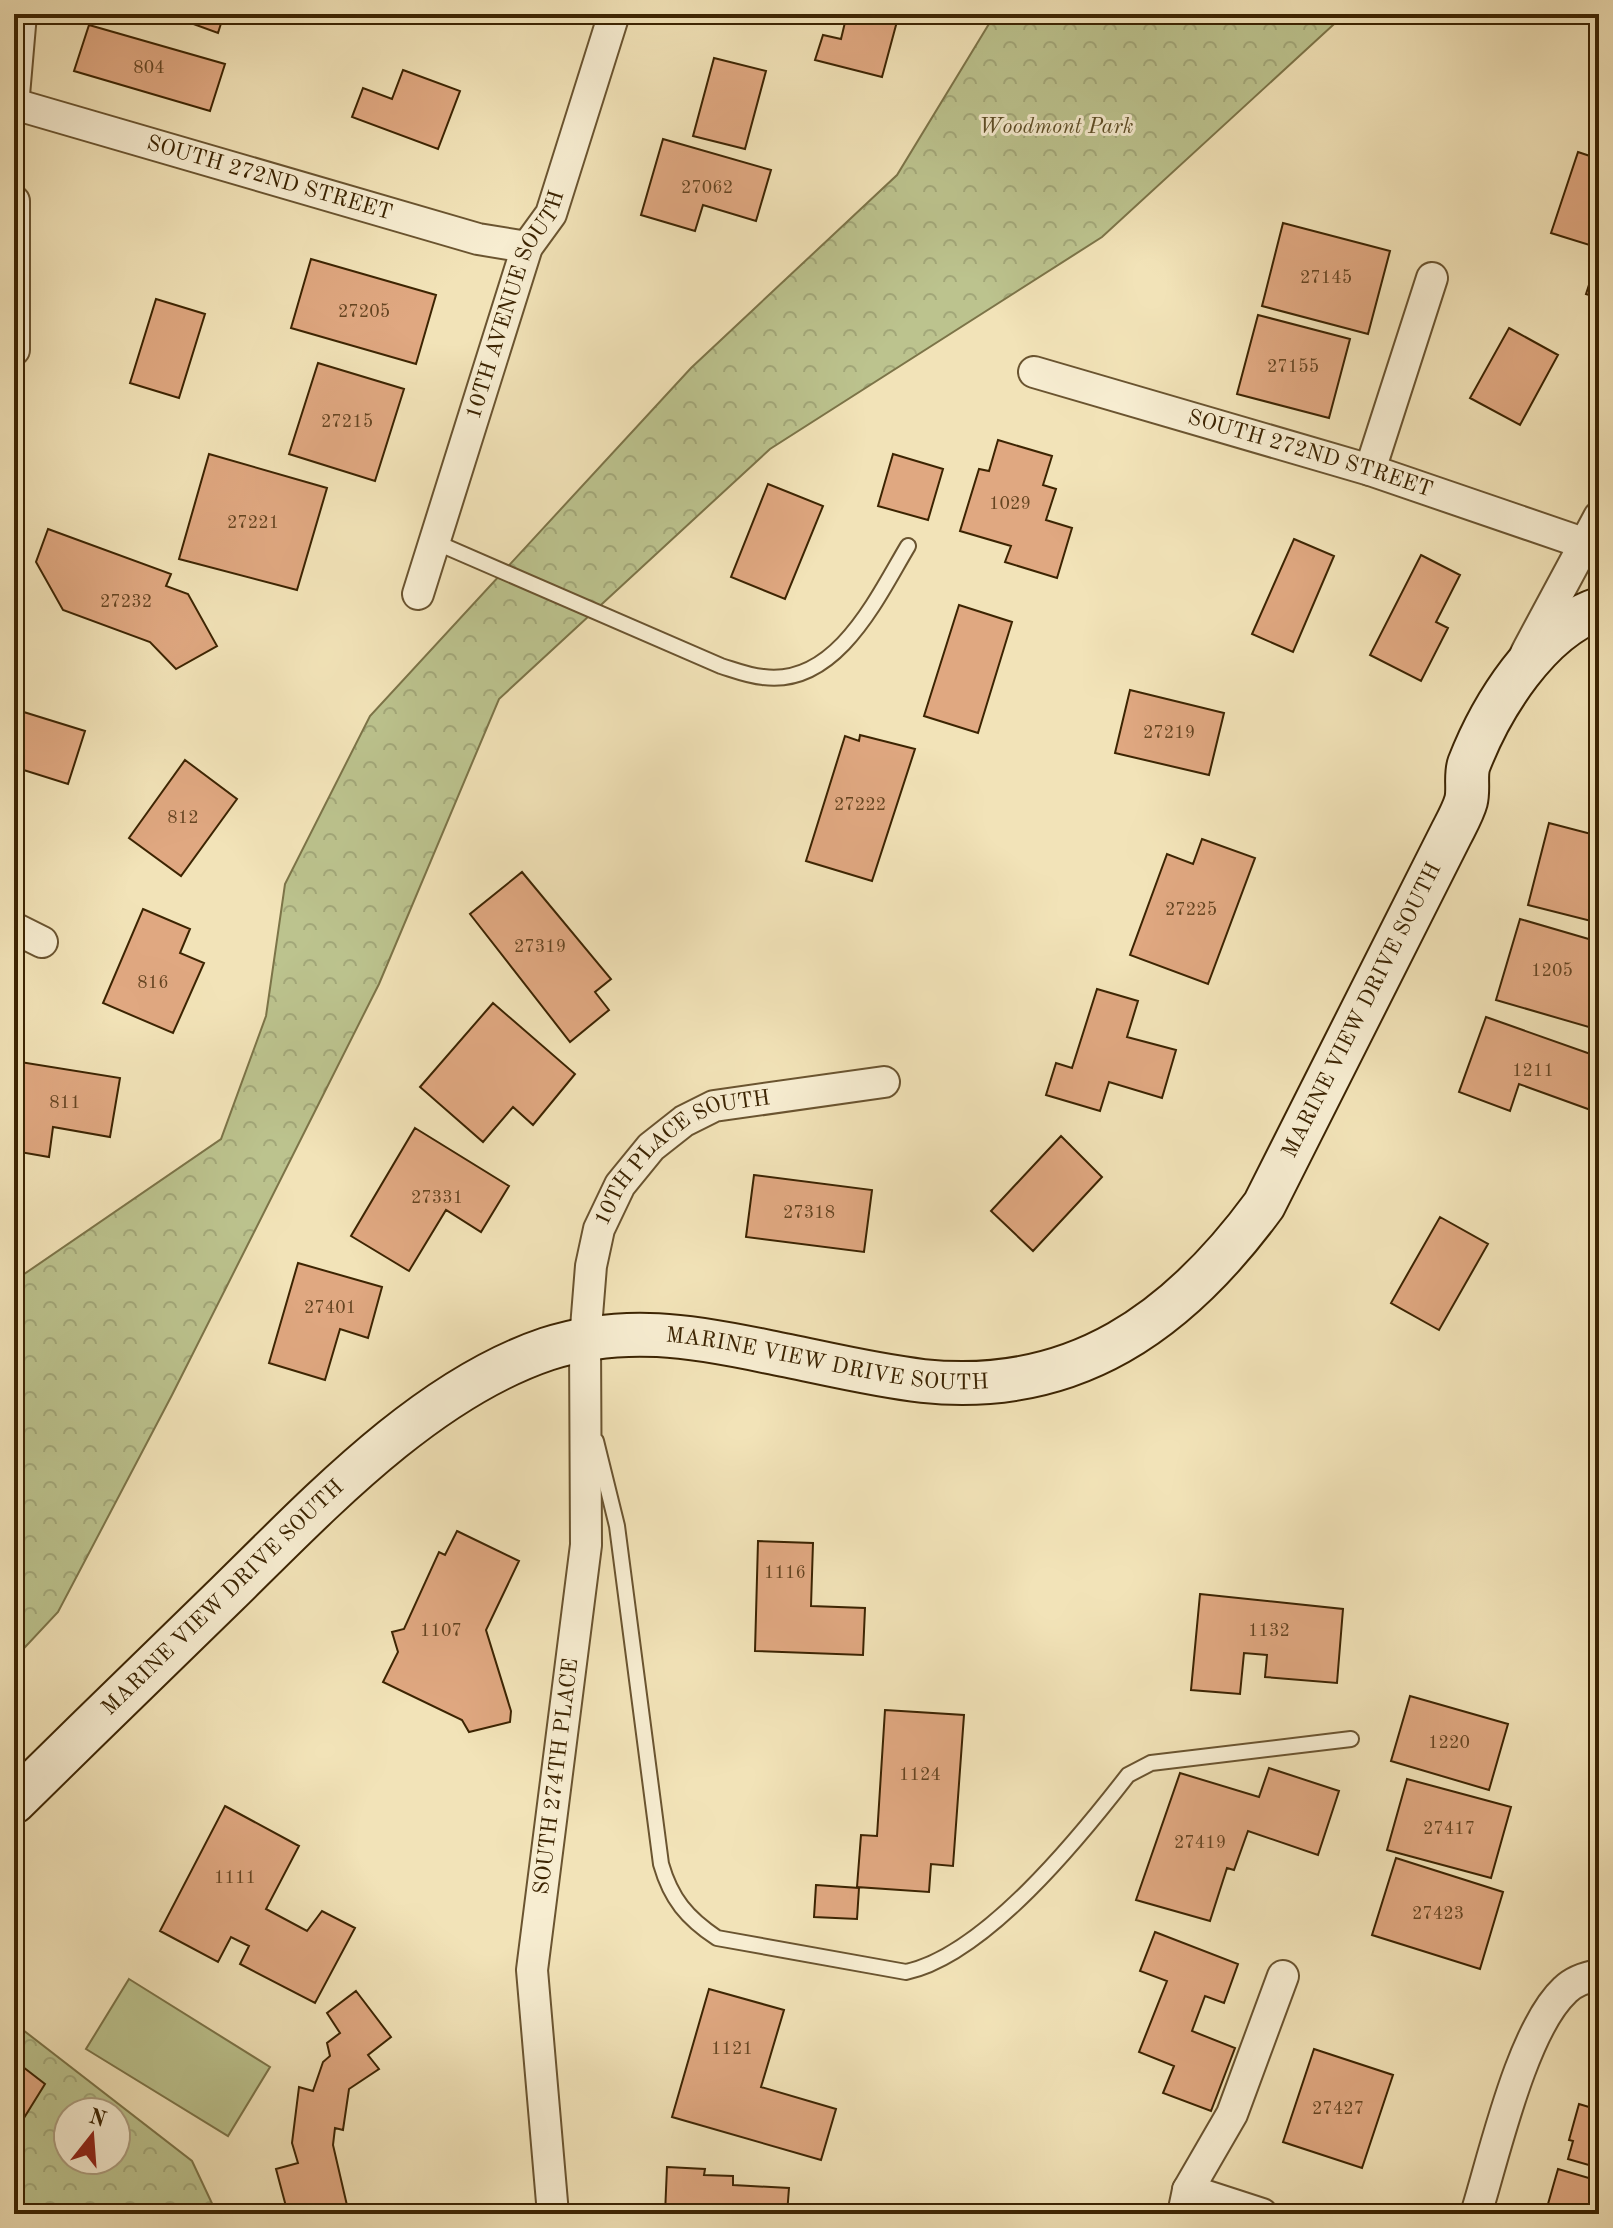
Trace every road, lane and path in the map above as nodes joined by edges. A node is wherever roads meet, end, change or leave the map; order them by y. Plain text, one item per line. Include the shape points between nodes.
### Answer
1 (21, 14) edge
2 (614, 14) edge
3 (14, 95) edge
4 (14, 104) edge
5 (14, 201) edge
6 (527, 247) junction
7 (1432, 278) dead end
8 (14, 350) edge
9 (1034, 372) dead end
10 (1370, 470) junction
11 (1595, 539) edge
12 (435, 542) junction
13 (908, 546) dead end
14 (418, 594) dead end
15 (1599, 609) edge
16 (1599, 639) edge
17 (1508, 689) junction
18 (1467, 784) junction
19 (14, 928) edge
20 (42, 942) dead end
21 (884, 1082) dead end
22 (585, 1340) junction
23 (587, 1401) junction
24 (1351, 1739) dead end
25 (14, 1802) edge
26 (1599, 1975) edge
27 (1283, 1976) dead end
28 (1185, 2202) edge
29 (553, 2214) edge
30 (1262, 2214) edge
31 (1476, 2214) edge

1 - 3 street
2 - 6 street, 10TH AVENUE SOUTH via 551,214
4 - 6 street, SOUTH 272ND STREET via 478,239
5 - 8 street
6 - 12 street, 10TH AVENUE SOUTH
7 - 10 street
9 - 10 street, SOUTH 272ND STREET
10 - 11 street, SOUTH 272ND STREET
11 - 17 street
12 - 13 lane via 721,666 763,677 784,677 840,647 862,622
12 - 14 street, 10TH AVENUE SOUTH
15 - 17 main road via 1579,616 1540,650
16 - 18 main road via 1578,651 1531,704 1491,774
17 - 18 main road
18 - 22 main road, MARINE VIEW DRIVE SOUTH via 1264,1205 1227,1255 1139,1333 1086,1360 1023,1377 966,1382 884,1376 683,1334 627,1333
19 - 20 street
21 - 22 street, 10TH PLACE SOUTH via 714,1106 651,1147 620,1185 599,1229
22 - 23 street, SOUTH 274TH PLACE
22 - 25 main road, MARINE VIEW DRIVE SOUTH via 483,1377 422,1416 291,1532
23 - 24 lane via 617,1526 661,1864 669,1893 697,1925 717,1938 906,1972 919,1970 984,1931 1015,1903 1128,1775 1151,1763
23 - 29 street, SOUTH 274TH PLACE via 586,1545 532,1970
26 - 31 street via 1567,1988 1543,2021
27 - 28 street via 1232,2114
28 - 30 street

